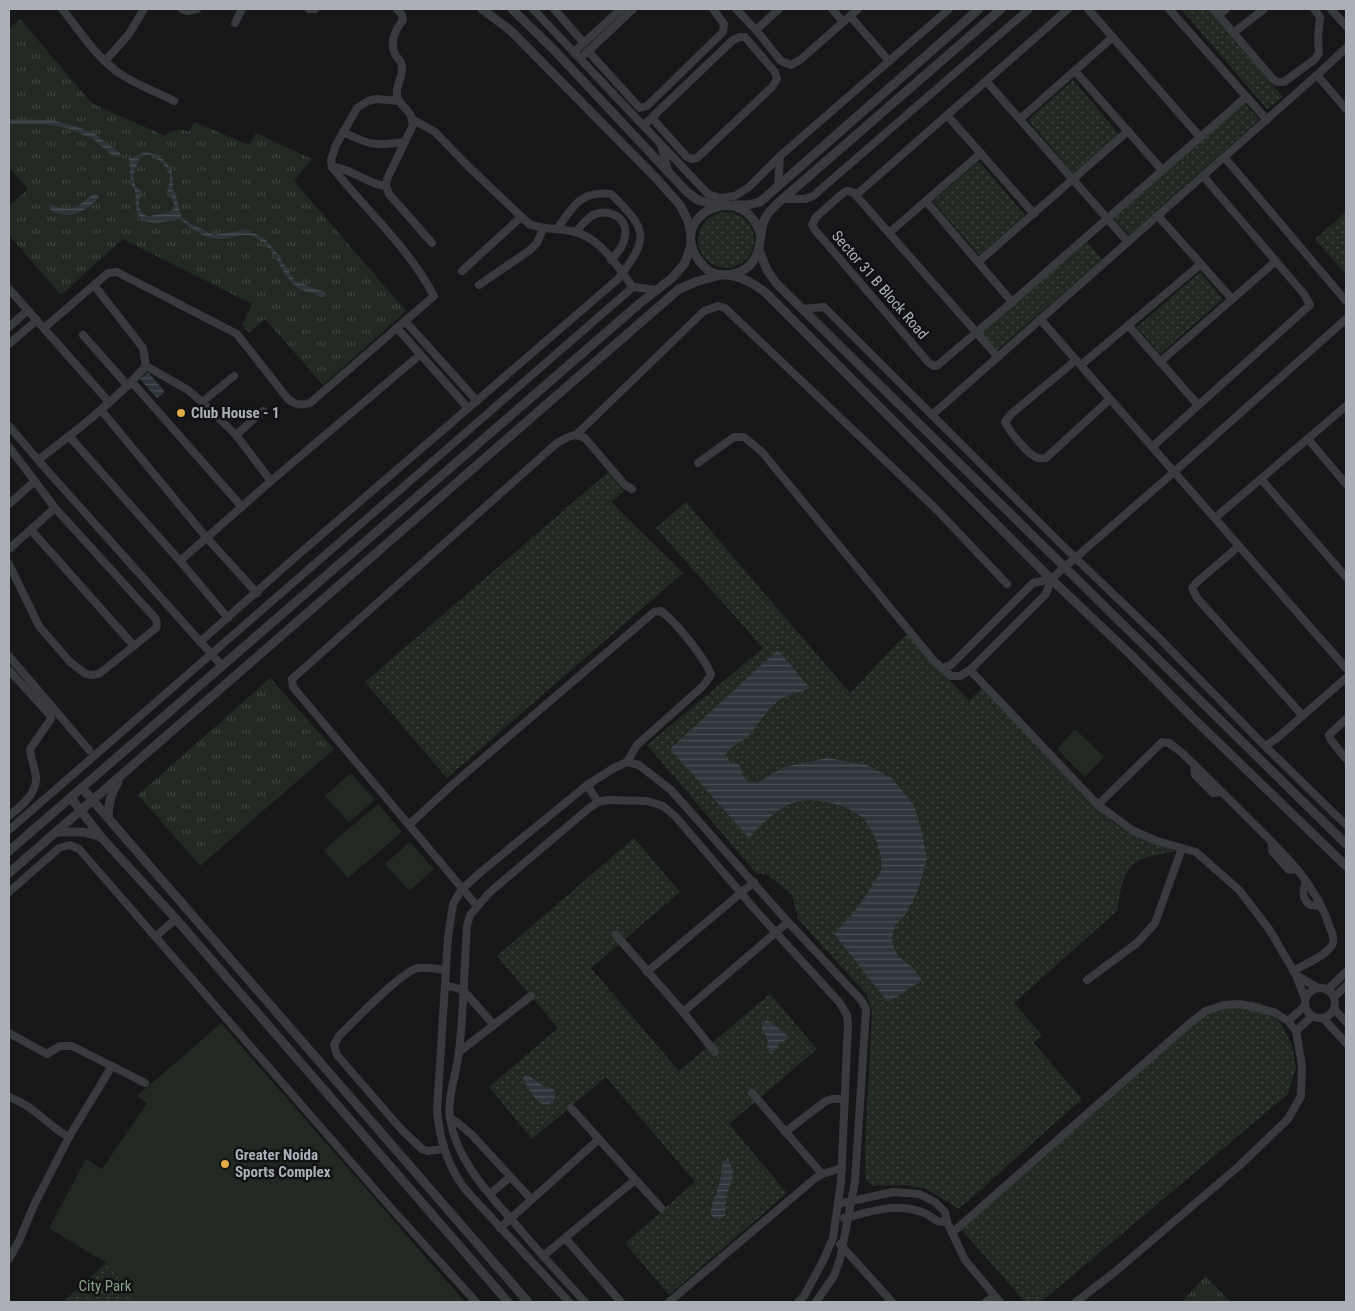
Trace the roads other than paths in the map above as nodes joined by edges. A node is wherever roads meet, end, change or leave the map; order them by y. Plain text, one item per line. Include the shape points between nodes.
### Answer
1 (62, 9) edge
2 (144, 9) edge
3 (182, 9) edge
4 (197, 9) edge
5 (242, 9) edge
6 (309, 9) edge
7 (315, 9) edge
8 (397, 9) edge
9 (482, 9) edge
10 (512, 9) edge
11 (533, 9) edge
12 (554, 9) edge
13 (621, 9) edge
14 (633, 9) edge
15 (712, 9) edge
16 (736, 9) edge
17 (779, 9) edge
18 (832, 9) edge
19 (858, 9) edge
20 (949, 9) edge
21 (979, 9) edge
22 (1002, 9) edge
23 (1029, 9) edge
24 (1068, 9) edge
25 (1088, 9) edge
26 (1169, 9) edge
27 (1213, 9) edge
28 (1226, 9) edge
29 (1264, 9) edge
30 (1314, 9) edge
31 (1332, 9) edge
32 (850, 16) junction
33 (1219, 16) junction
34 (843, 22) junction
35 (235, 23) dead end
36 (1346, 26) edge
37 (756, 30) junction
38 (1233, 33) junction
39 (1113, 37) junction
40 (584, 42) junction
41 (1346, 48) edge
42 (574, 52) junction
43 (588, 52) junction
44 (581, 59) junction
45 (106, 61) junction
46 (889, 61) junction
47 (1075, 71) junction
48 (1318, 75) junction
49 (986, 81) junction
50 (1246, 97) junction
51 (174, 101) dead end
52 (399, 102) junction
53 (1346, 109) edge
54 (948, 115) junction
55 (652, 118) junction
56 (412, 119) junction
57 (1020, 119) junction
58 (1267, 120) junction
59 (644, 125) junction
60 (1128, 131) junction
61 (343, 132) junction
62 (1200, 137) junction
63 (406, 142) junction
64 (661, 143) junction
65 (981, 153) junction
66 (780, 156) junction
67 (1225, 158) junction
68 (332, 167) junction
69 (668, 170) junction
70 (1162, 170) junction
71 (1203, 176) junction
72 (1073, 180) junction
73 (386, 186) junction
74 (778, 186) junction
75 (856, 195) junction
76 (782, 199) junction
77 (926, 201) junction
78 (723, 205) junction
79 (1034, 214) junction
80 (1158, 216) junction
81 (521, 217) junction
82 (1107, 219) junction
83 (543, 228) junction
84 (557, 229) junction
85 (576, 232) junction
86 (889, 233) junction
87 (760, 236) junction
88 (691, 241) junction
89 (1128, 242) junction
90 (432, 243) dead end
91 (760, 250) junction
92 (611, 260) junction
93 (1276, 261) junction
94 (978, 262) junction
95 (1201, 264) junction
96 (462, 272) dead end
97 (622, 274) junction
98 (724, 275) junction
99 (479, 284) dead end
100 (94, 285) junction
101 (633, 287) junction
102 (9, 289) edge
103 (657, 290) junction
104 (1232, 299) junction
105 (1346, 301) edge
106 (1012, 302) junction
107 (802, 309) junction
108 (28, 310) junction
109 (1346, 319) edge
110 (37, 320) junction
111 (1040, 320) junction
112 (405, 321) junction
113 (1128, 325) junction
114 (9, 327) edge
115 (44, 328) junction
116 (397, 328) junction
117 (976, 333) junction
118 (83, 335) dead end
119 (9, 342) edge
120 (998, 357) junction
121 (415, 359) dead end
122 (1160, 362) junction
123 (1078, 363) junction
124 (146, 366) junction
125 (234, 376) dead end
126 (130, 384) junction
127 (1110, 399) junction
128 (477, 401) junction
129 (109, 402) junction
130 (202, 402) junction
131 (1198, 405) junction
132 (1346, 406) edge
133 (468, 408) junction
134 (101, 410) junction
135 (263, 411) dead end
136 (932, 415) junction
137 (9, 426) edge
138 (577, 434) junction
139 (236, 435) junction
140 (69, 436) junction
141 (1308, 439) junction
142 (1152, 446) junction
143 (9, 447) edge
144 (38, 460) junction
145 (698, 463) dead end
146 (1174, 472) junction
147 (1261, 479) junction
148 (35, 481) junction
149 (271, 481) junction
150 (1346, 483) edge
151 (632, 489) dead end
152 (9, 504) edge
153 (242, 507) junction
154 (55, 508) junction
155 (1215, 518) junction
156 (31, 530) junction
157 (206, 537) junction
158 (1239, 546) junction
159 (9, 549) edge
160 (1075, 558) junction
161 (180, 561) junction
162 (9, 564) edge
163 (1065, 567) junction
164 (1346, 577) edge
165 (1050, 579) junction
166 (1007, 584) dead end
167 (257, 594) junction
168 (228, 618) junction
169 (200, 642) junction
170 (134, 646) junction
171 (211, 654) junction
172 (9, 656) edge
173 (222, 666) junction
174 (943, 668) junction
175 (1346, 668) edge
176 (9, 670) edge
177 (970, 670) junction
178 (1346, 678) edge
179 (1302, 716) junction
180 (1346, 719) edge
181 (1267, 748) junction
182 (89, 750) dead end
183 (1346, 759) edge
184 (627, 762) junction
185 (123, 773) junction
186 (587, 785) junction
187 (82, 788) junction
188 (671, 790) junction
189 (71, 798) junction
190 (93, 800) junction
191 (598, 802) junction
192 (1098, 805) junction
193 (663, 806) junction
194 (81, 810) junction
195 (9, 816) edge
196 (108, 818) junction
197 (410, 824) junction
198 (1346, 825) edge
199 (9, 830) edge
200 (56, 832) junction
201 (101, 837) junction
202 (1346, 844) edge
203 (1182, 848) junction
204 (9, 851) edge
205 (1346, 866) edge
206 (9, 873) edge
207 (754, 882) junction
208 (462, 890) junction
209 (9, 892) edge
210 (741, 893) junction
211 (477, 906) junction
212 (176, 919) junction
213 (788, 922) junction
214 (776, 933) junction
215 (616, 935) dead end
216 (156, 936) junction
217 (446, 970) junction
218 (647, 972) junction
219 (1346, 972) edge
220 (1294, 973) junction
221 (1087, 980) dead end
222 (445, 985) junction
223 (1346, 986) edge
224 (1318, 988) junction
225 (463, 990) junction
226 (1327, 990) junction
227 (531, 996) dead end
228 (1334, 997) junction
229 (1305, 1003) junction
230 (1334, 1010) junction
231 (683, 1012) junction
232 (1312, 1016) junction
233 (1323, 1018) junction
234 (1288, 1021) junction
235 (1346, 1022) edge
236 (494, 1025) junction
237 (1296, 1031) junction
238 (9, 1033) edge
239 (1346, 1043) edge
240 (459, 1052) junction
241 (716, 1052) dead end
242 (112, 1066) junction
243 (145, 1083) dead end
244 (752, 1093) dead end
245 (9, 1097) edge
246 (845, 1099) junction
247 (571, 1108) dead end
248 (450, 1118) junction
249 (785, 1132) junction
250 (69, 1137) junction
251 (599, 1139) junction
252 (444, 1149) junction
253 (842, 1168) junction
254 (822, 1174) junction
255 (510, 1176) junction
256 (635, 1180) junction
257 (490, 1194) junction
258 (531, 1199) junction
259 (851, 1202) junction
260 (838, 1204) junction
261 (661, 1208) dead end
262 (510, 1218) junction
263 (847, 1218) junction
264 (835, 1220) junction
265 (947, 1222) junction
266 (500, 1228) junction
267 (952, 1233) junction
268 (565, 1238) junction
269 (833, 1238) junction
270 (12, 1245) edge
271 (843, 1246) junction
272 (543, 1256) junction
273 (9, 1259) edge
274 (997, 1299) edge
275 (888, 1301) edge
276 (476, 1302) edge
277 (508, 1302) edge
278 (528, 1302) edge
279 (569, 1302) edge
280 (585, 1302) edge
281 (621, 1302) edge
282 (669, 1302) edge
283 (798, 1302) edge
284 (816, 1302) edge
285 (986, 1302) edge
286 (1076, 1302) edge

1 - 45 street
2 - 45 street via 129,34
3 - 4 street
5 - 35 street
6 - 7 street
8 - 52 street via 402,15 393,38 396,56 402,62 402,75 396,92
9 - 88 street via 511,31 655,177 680,205 688,221
10 - 69 street
11 - 42 street
12 - 40 street
13 - 40 street
14 - 43 street
15 - 43 street via 724,24 723,32 644,108 637,105
16 - 37 street
17 - 37 street
18 - 34 street
19 - 32 street
20 - 46 street
21 - 74 street
22 - 76 street
23 - 76 street via 814,196
24 - 49 street, Sector 31 B Block Road
25 - 39 street
26 - 50 street
27 - 33 street
28 - 33 street
29 - 38 street
30 - 38 street via 1320,17 1319,53 1284,82 1272,78
31 - 36 street
32 - 34 street
32 - 46 street
33 - 38 street
34 - 37 street via 791,65 780,62
39 - 47 street
39 - 62 street
40 - 42 street
41 - 48 street
42 - 44 street
43 - 44 street
44 - 59 street
45 - 51 street via 122,76
46 - 66 street
47 - 57 street
47 - 60 street
48 - 53 street
48 - 58 street
49 - 54 street, Sector 31 B Block Road
49 - 57 street
50 - 58 street
50 - 62 street, Sector 31 B Block Road
52 - 56 street
52 - 61 street via 368,101 357,108
54 - 65 street
54 - 75 street, Sector 31 B Block Road
55 - 55 street via 733,40 740,37 745,37 775,72 777,79 772,87 692,160
55 - 59 street
56 - 63 street
56 - 81 street via 435,132
57 - 72 street
58 - 67 street
59 - 64 street
60 - 70 street
60 - 72 street
61 - 63 street via 378,145
61 - 68 street via 331,160
62 - 70 street, Sector 31 B Block Road
63 - 73 street
64 - 66 street via 708,194 720,198 735,196 749,187
64 - 69 street
65 - 77 street
65 - 79 street
66 - 74 street
67 - 71 street
67 - 105 street
68 - 73 street via 343,168 376,185
68 - 112 street via 394,238 434,296
69 - 78 street via 698,200
70 - 82 street, Sector 31 B Block Road
71 - 80 street
71 - 93 street
72 - 79 street
72 - 82 street
73 - 90 street via 389,194
74 - 78 street via 760,202
75 - 86 street
75 - 117 street, Sector 31 B Block Road via 850,191 842,194 816,217 812,225 929,363 938,365
76 - 87 street via 764,219
77 - 86 street
77 - 94 street
78 - 87 street via 746,211 756,222
78 - 88 street via 703,214 695,223
79 - 94 street
80 - 89 street
80 - 95 street
81 - 83 street via 529,224
81 - 96 street
82 - 89 street
82 - 106 street, Sector 31 B Block Road
83 - 84 street
83 - 99 street via 530,250
84 - 85 street
84 - 97 street via 583,198 593,193 611,194 639,226 642,234 634,260
85 - 92 street via 601,247
85 - 92 street via 594,214 615,214 622,220 626,231 621,248
86 - 117 street
87 - 91 street
88 - 98 street via 697,260 710,271
88 - 103 street via 685,263
89 - 111 street
91 - 98 street via 745,270
91 - 107 street via 776,283
92 - 97 street
93 - 104 street
93 - 131 street via 1310,305
94 - 106 street
95 - 104 street
95 - 113 street
97 - 101 street
97 - 128 street
98 - 165 street via 750,281 766,293
98 - 185 street via 680,289
100 - 115 street
100 - 116 street via 108,273 117,272 237,334 295,404 310,403
100 - 124 street via 143,348
101 - 103 street
101 - 171 street
102 - 108 street
103 - 173 street
104 - 122 street
106 - 117 street, Sector 31 B Block Road
107 - 136 street via 824,306
107 - 163 street
108 - 110 street
108 - 114 street
109 - 146 street
110 - 115 street
110 - 119 street
111 - 120 street
111 - 123 street
112 - 116 street
112 - 128 street
113 - 122 street
113 - 123 street
115 - 129 street
116 - 133 street
117 - 120 street
118 - 126 street
120 - 136 street
121 - 149 street
122 - 131 street
123 - 127 street
123 - 127 street via 1011,414 1005,422 1008,430 1033,456 1046,458
124 - 126 street
124 - 130 street via 188,390
125 - 130 street
126 - 129 street
126 - 153 street
127 - 142 street
128 - 133 street
129 - 134 street
130 - 139 street
131 - 142 street
132 - 141 street
133 - 167 street
134 - 140 street
134 - 157 street
135 - 139 street
136 - 160 street
137 - 144 street
138 - 151 street via 585,438
138 - 166 street via 704,311 718,306 726,308 937,510
138 - 197 street via 558,443 292,679 293,687
139 - 149 street
140 - 144 street
140 - 161 street
141 - 147 street
141 - 150 street
142 - 146 street
143 - 148 street
144 - 169 street
145 - 174 street via 734,437 744,436 762,452
146 - 155 street
146 - 160 street
147 - 155 street
147 - 164 street
148 - 152 street
148 - 154 street
149 - 153 street
153 - 157 street
154 - 156 street
154 - 170 street via 156,619 156,628
155 - 158 street
156 - 159 street
156 - 170 street
157 - 161 street
157 - 167 street
158 - 175 street
158 - 179 street via 1192,588 1197,598
160 - 163 street
160 - 181 street
161 - 168 street
162 - 170 street via 39,626 70,662 86,674 99,674
163 - 165 street
163 - 202 street
165 - 174 street via 1033,583 951,665
165 - 177 street via 1046,594
165 - 205 street
167 - 168 street
168 - 169 street
169 - 171 street
171 - 173 street
171 - 199 street
172 - 182 street
173 - 187 street
174 - 177 street via 955,677
176 - 195 street via 50,715 50,719 30,749 35,784 26,800
177 - 192 street
178 - 179 street
179 - 181 street via 1276,739 1274,745
180 - 183 street via 1329,735
181 - 198 street
184 - 186 street
184 - 188 street via 639,765
184 - 197 street via 638,745 711,675 702,656 661,610 631,631
185 - 190 street
185 - 196 street via 113,790
186 - 191 street
186 - 208 street
187 - 189 street
187 - 190 street
188 - 193 street
188 - 207 street
189 - 194 street
189 - 204 street
190 - 194 street
190 - 196 street
191 - 193 street via 647,801
191 - 211 street
192 - 203 street via 1132,830
192 - 220 street via 1162,742 1169,742 1175,747 1194,764 1195,775 1213,793 1222,792 1272,842 1272,852 1288,870 1297,869 1306,881 1304,899 1310,905 1321,906 1334,941 1320,956
193 - 210 street
194 - 200 street
194 - 201 street
196 - 278 street
197 - 208 street
200 - 201 street via 84,832
200 - 206 street
201 - 212 street
203 - 220 street via 1196,852 1239,890 1269,929
203 - 221 street via 1155,922 1137,943
207 - 210 street
207 - 213 street
208 - 211 street
208 - 217 street via 453,904
209 - 216 street via 59,848 70,845 79,849
210 - 214 street
210 - 218 street
211 - 225 street via 467,926
212 - 216 street
212 - 277 street
213 - 214 street
213 - 259 street via 866,1008
214 - 231 street
214 - 246 street via 839,1002 846,1015
215 - 218 street
216 - 276 street via 386,1204
217 - 222 street
217 - 252 street via 412,970 339,1036 334,1045 337,1055 422,1149
218 - 231 street
219 - 226 street
220 - 224 street
220 - 229 street
222 - 225 street
222 - 252 street via 437,1111
223 - 228 street
224 - 226 street
224 - 229 street via 1310,992
225 - 236 street
225 - 240 street
226 - 228 street
227 - 236 street
228 - 230 street
229 - 232 street
229 - 234 street
230 - 233 street
230 - 235 street
231 - 241 street
232 - 233 street
232 - 237 street
233 - 239 street
234 - 237 street
234 - 267 street via 1274,1012 1240,1004 1206,1011
236 - 240 street
237 - 286 street via 1302,1066 1301,1096 1288,1119 1239,1166
238 - 242 street via 44,1054 66,1044
240 - 248 street
242 - 243 street
242 - 250 street
244 - 249 street
245 - 250 street via 33,1108 53,1128
246 - 249 street via 826,1101
246 - 253 street
247 - 251 street
248 - 255 street via 464,1127
248 - 257 street via 459,1149
249 - 254 street
250 - 270 street
251 - 256 street
251 - 258 street
252 - 266 street via 454,1174
253 - 254 street
253 - 260 street
254 - 282 street
255 - 257 street
255 - 258 street
256 - 261 street
256 - 268 street
257 - 262 street
258 - 262 street
259 - 260 street
259 - 263 street
259 - 265 street via 893,1192 919,1194 936,1202 946,1212
260 - 264 street
262 - 266 street
262 - 272 street
263 - 264 street
263 - 265 street via 890,1207 924,1213 938,1222
263 - 271 street
264 - 269 street
265 - 267 street
266 - 279 street
267 - 274 street via 965,1260
268 - 272 street
268 - 281 street
269 - 271 street
269 - 283 street via 824,1262
270 - 273 street
271 - 275 street
271 - 284 street via 834,1276
272 - 280 street
274 - 285 street

